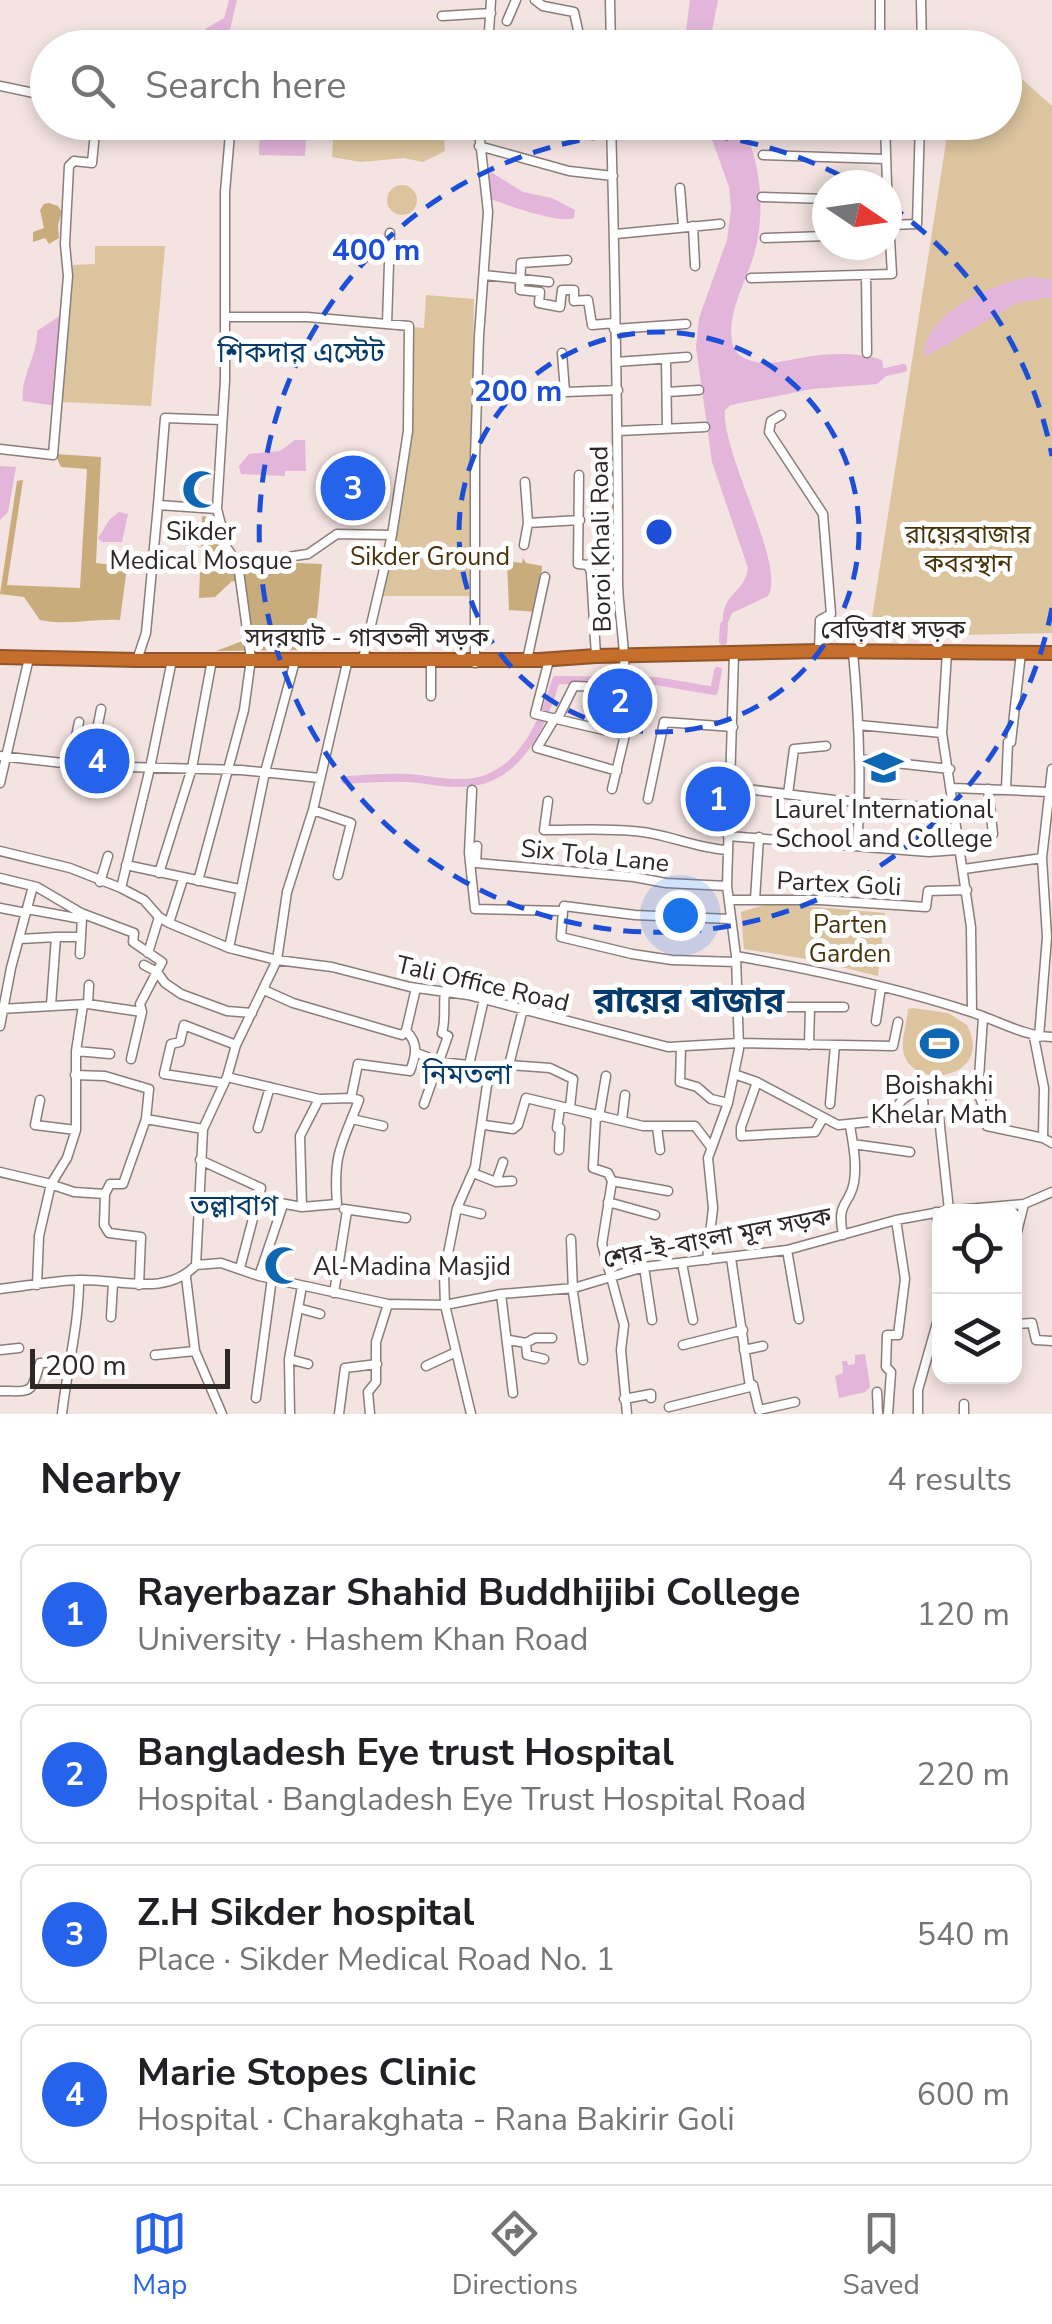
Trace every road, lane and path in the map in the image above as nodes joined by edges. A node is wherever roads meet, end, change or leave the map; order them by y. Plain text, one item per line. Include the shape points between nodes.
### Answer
1 (490, 0) edge
2 (516, 0) edge
3 (535, 0) edge
4 (610, 0) edge
5 (880, 0) edge
6 (921, 0) edge
7 (491, 13) junction
8 (442, 16) dead end
9 (507, 21) dead end
10 (490, 30) edge
11 (578, 30) edge
12 (613, 30) edge
13 (880, 30) edge
14 (922, 30) edge
15 (0, 86) edge
16 (30, 92) edge
17 (94, 140) edge
18 (229, 140) edge
19 (479, 140) edge
20 (612, 140) edge
21 (884, 140) edge
22 (919, 140) edge
23 (479, 146) junction
24 (763, 155) dead end
25 (885, 159) junction
26 (886, 170) edge
27 (613, 176) junction
28 (680, 188) dead end
29 (762, 197) dead end
30 (812, 199) edge
31 (720, 224) dead end
32 (688, 226) junction
33 (902, 228) edge
34 (390, 234) dead end
35 (616, 234) junction
36 (812, 236) edge
37 (765, 238) dead end
38 (568, 260) dead end
39 (891, 260) edge
40 (695, 266) dead end
41 (484, 275) junction
42 (866, 275) junction
43 (751, 278) dead end
44 (520, 281) junction
45 (549, 282) dead end
46 (226, 316) junction
47 (387, 324) junction
48 (686, 324) dead end
49 (614, 326) junction
50 (562, 353) dead end
51 (867, 353) dead end
52 (687, 357) dead end
53 (666, 359) junction
54 (616, 362) junction
55 (618, 390) junction
56 (699, 390) dead end
57 (667, 392) junction
58 (781, 415) dead end
59 (221, 420) junction
60 (667, 427) junction
61 (705, 427) dead end
62 (618, 431) junction
63 (0, 449) edge
64 (578, 475) dead end
65 (525, 482) dead end
66 (158, 505) junction
67 (217, 510) junction
68 (580, 520) junction
69 (528, 523) junction
70 (392, 535) junction
71 (524, 545) dead end
72 (238, 564) junction
73 (545, 577) dead end
74 (818, 651) junction
75 (853, 652) junction
76 (947, 652) junction
77 (1020, 652) junction
78 (734, 653) junction
79 (1052, 653) edge
80 (596, 656) junction
81 (0, 657) edge
82 (29, 658) junction
83 (431, 658) junction
84 (212, 659) junction
85 (251, 659) junction
86 (296, 659) junction
87 (355, 659) junction
88 (137, 660) junction
89 (172, 660) junction
90 (549, 660) junction
91 (475, 661) junction
92 (527, 661) junction
93 (624, 662) junction
94 (430, 696) dead end
95 (101, 709) dead end
96 (550, 717) junction
97 (79, 722) dead end
98 (858, 725) junction
99 (733, 727) junction
100 (942, 732) junction
101 (826, 746) dead end
102 (4, 757) edge
103 (859, 760) junction
104 (70, 764) junction
105 (90, 766) junction
106 (150, 768) junction
107 (192, 768) junction
108 (950, 769) junction
109 (1052, 769) edge
110 (228, 771) junction
111 (617, 771) junction
112 (265, 772) junction
113 (320, 778) junction
114 (0, 782) edge
115 (731, 788) junction
116 (952, 788) junction
117 (612, 789) dead end
118 (988, 789) junction
119 (472, 790) dead end
120 (1006, 790) junction
121 (1048, 792) junction
122 (788, 794) junction
123 (648, 799) dead end
124 (548, 802) dead end
125 (860, 802) junction
126 (954, 809) junction
127 (313, 810) junction
128 (993, 834) dead end
129 (728, 836) junction
130 (758, 837) junction
131 (478, 846) dead end
132 (856, 846) junction
133 (727, 850) junction
134 (958, 850) junction
135 (0, 852) edge
136 (108, 856) dead end
137 (1042, 858) junction
138 (44, 864) junction
139 (126, 866) junction
140 (964, 869) junction
141 (160, 873) junction
142 (338, 874) dead end
143 (0, 878) edge
144 (183, 879) junction
145 (198, 880) junction
146 (100, 882) junction
147 (35, 886) junction
148 (727, 886) junction
149 (120, 888) junction
150 (239, 889) junction
151 (967, 890) junction
152 (729, 900) junction
153 (755, 900) junction
154 (0, 908) edge
155 (26, 911) junction
156 (563, 911) junction
157 (79, 916) junction
158 (159, 916) junction
159 (730, 919) junction
160 (170, 923) junction
161 (67, 937) junction
162 (20, 939) junction
163 (229, 948) junction
164 (148, 953) junction
165 (80, 954) dead end
166 (736, 959) junction
167 (276, 960) junction
168 (144, 965) dead end
169 (0, 966) edge
170 (10, 968) junction
171 (157, 972) junction
172 (89, 985) dead end
173 (881, 987) junction
174 (416, 988) junction
175 (264, 990) junction
176 (445, 991) junction
177 (484, 1000) junction
178 (86, 1004) junction
179 (51, 1005) junction
180 (737, 1007) junction
181 (810, 1007) junction
182 (844, 1007) dead end
183 (1, 1008) edge
184 (523, 1010) junction
185 (142, 1012) junction
186 (252, 1012) junction
187 (972, 1012) junction
188 (984, 1017) junction
189 (876, 1022) dead end
190 (898, 1022) dead end
191 (0, 1026) edge
192 (406, 1030) junction
193 (1036, 1037) junction
194 (1052, 1037) edge
195 (739, 1043) junction
196 (809, 1044) junction
197 (236, 1045) junction
198 (835, 1045) junction
199 (681, 1048) junction
200 (76, 1051) junction
201 (417, 1053) junction
202 (110, 1054) dead end
203 (132, 1059) dead end
204 (440, 1062) junction
205 (469, 1065) junction
206 (510, 1065) junction
207 (492, 1074) junction
208 (734, 1074) junction
209 (75, 1075) junction
210 (606, 1076) dead end
211 (225, 1080) junction
212 (757, 1082) junction
213 (918, 1086) junction
214 (270, 1087) junction
215 (978, 1093) junction
216 (625, 1095) dead end
217 (351, 1098) junction
218 (319, 1099) junction
219 (40, 1100) dead end
220 (728, 1103) junction
221 (424, 1104) dead end
222 (830, 1104) dead end
223 (565, 1107) junction
224 (597, 1117) junction
225 (352, 1118) junction
226 (823, 1118) junction
227 (146, 1119) junction
228 (622, 1120) junction
229 (383, 1126) dead end
230 (484, 1126) junction
231 (850, 1126) junction
232 (657, 1127) junction
233 (258, 1128) dead end
234 (203, 1129) junction
235 (76, 1130) junction
236 (1048, 1140) edge
237 (853, 1144) junction
238 (710, 1147) junction
239 (559, 1150) dead end
240 (660, 1150) dead end
241 (910, 1152) dead end
242 (200, 1160) junction
243 (503, 1162) dead end
244 (0, 1172) edge
245 (473, 1172) junction
246 (512, 1181) dead end
247 (612, 1181) junction
248 (496, 1182) junction
249 (52, 1185) junction
250 (668, 1191) dead end
251 (1052, 1192) edge
252 (105, 1194) junction
253 (258, 1199) junction
254 (608, 1202) junction
255 (336, 1204) junction
256 (948, 1204) edge
257 (1024, 1204) joint
258 (283, 1205) junction
259 (302, 1207) junction
260 (457, 1208) junction
261 (347, 1210) junction
262 (1022, 1212) edge
263 (932, 1213) edge
264 (481, 1214) dead end
265 (655, 1215) dead end
266 (406, 1218) dead end
267 (896, 1220) junction
268 (844, 1234) junction
269 (571, 1238) dead end
270 (788, 1250) junction
271 (731, 1258) junction
272 (707, 1260) junction
273 (682, 1263) junction
274 (196, 1265) junction
275 (644, 1267) junction
276 (240, 1268) junction
277 (610, 1275) junction
278 (186, 1276) junction
279 (259, 1276) junction
280 (272, 1278) junction
281 (79, 1280) junction
282 (113, 1283) junction
283 (37, 1285) junction
284 (140, 1285) junction
285 (302, 1286) junction
286 (574, 1288) junction
287 (0, 1289) edge
288 (334, 1293) junction
289 (502, 1294) junction
290 (388, 1304) junction
291 (445, 1305) junction
292 (298, 1308) junction
293 (320, 1314) dead end
294 (111, 1317) dead end
295 (652, 1320) dead end
296 (693, 1320) dead end
297 (799, 1320) dead end
298 (1022, 1324) edge
299 (743, 1330) junction
300 (552, 1338) dead end
301 (509, 1340) junction
302 (1052, 1341) edge
303 (526, 1343) junction
304 (932, 1344) edge
305 (683, 1345) dead end
306 (763, 1346) dead end
307 (19, 1348) dead end
308 (0, 1350) edge
309 (744, 1350) junction
310 (196, 1351) junction
311 (454, 1353) junction
312 (155, 1356) dead end
313 (70, 1357) junction
314 (289, 1359) junction
315 (544, 1360) dead end
316 (582, 1360) dead end
317 (308, 1364) dead end
318 (376, 1364) junction
319 (426, 1366) dead end
320 (750, 1387) junction
321 (0, 1391) edge
322 (877, 1392) dead end
323 (513, 1393) dead end
324 (715, 1396) junction
325 (256, 1398) dead end
326 (651, 1398) dead end
327 (624, 1399) junction
328 (796, 1402) dead end
329 (669, 1407) dead end
330 (717, 1408) dead end
331 (62, 1414) edge
332 (222, 1414) edge
333 (290, 1414) edge
334 (339, 1414) edge
335 (370, 1414) edge
336 (471, 1414) edge
337 (627, 1414) edge
338 (878, 1414) edge
339 (888, 1414) edge
340 (918, 1414) edge

1 - 7 street
2 - 9 street
3 - 11 street via 574,12
4 - 12 street
5 - 13 street
6 - 14 street
7 - 8 street
7 - 10 street
15 - 16 street
17 - 63 street via 92,163 74,160 69,166 68,276 53,455
18 - 46 street
19 - 23 street
20 - 27 street, Boroi Khali Road
21 - 25 street
22 - 33 street via 917,224
23 - 27 street
23 - 41 street via 488,212
24 - 25 street
25 - 26 street
27 - 35 street, Boroi Khali Road
28 - 32 street
29 - 30 street
31 - 32 street
32 - 35 street
32 - 40 street
34 - 47 street
35 - 49 street, Boroi Khali Road
36 - 37 street
38 - 44 street via 521,263
39 - 42 street via 892,274
41 - 44 street
41 - 91 street
42 - 43 street
42 - 51 street
44 - 45 street
44 - 49 street via 520,290 540,292 540,304 560,306 562,290 574,290 574,301 589,302 592,325
46 - 47 street
46 - 59 street
47 - 70 street via 409,326 408,431
48 - 49 street
49 - 54 street, Boroi Khali Road
50 - 55 street via 565,392
52 - 53 street
53 - 54 street
53 - 57 street
54 - 55 street, Boroi Khali Road
55 - 62 street, Boroi Khali Road
56 - 57 street
57 - 60 street
58 - 74 street via 769,432 823,514 831,614 820,620
59 - 66 street via 165,418
59 - 67 street
60 - 61 street
60 - 62 street
62 - 93 street, Boroi Khali Road
64 - 68 street
65 - 69 street
66 - 67 street
66 - 88 street via 146,633
67 - 72 street
68 - 69 street
68 - 80 street via 578,564 592,572
69 - 71 street
70 - 72 street via 337,534 308,554
70 - 87 street
72 - 85 street
73 - 92 street
74 - 75 highway, বেড়িবাধ সড়ক
74 - 78 highway, বেড়িবাধ সড়ক
75 - 76 highway, বেড়িবাধ সড়ক
75 - 98 street
76 - 77 highway, বেড়িবাধ সড়ক
76 - 100 street
77 - 79 highway, বেড়িবাধ সড়ক
77 - 120 street
78 - 93 highway, সদরঘাট - গাবতলী সড়ক
78 - 99 street
80 - 90 highway, সদরঘাট - গাবতলী সড়ক
80 - 93 highway, সদরঘাট - গাবতলী সড়ক
81 - 82 highway, সদরঘাট - গাবতলী সড়ক
82 - 88 highway, সদরঘাট - গাবতলী সড়ক
82 - 102 street
83 - 87 highway, সদরঘাট - গাবতলী সড়ক
83 - 91 highway, সদরঘাট - গাবতলী সড়ক
83 - 94 street
84 - 85 highway, সদরঘাট - গাবতলী সড়ক
84 - 89 highway, সদরঘাট - গাবতলী সড়ক
84 - 107 street
85 - 86 highway, সদরঘাট - গাবতলী সড়ক
85 - 110 street
86 - 87 highway, সদরঘাট - গাবতলী সড়ক
86 - 112 street
87 - 113 street
88 - 89 highway, সদরঘাট - গাবতলী সড়ক
89 - 106 street
90 - 92 highway, সদরঘাট - গাবতলী সড়ক
90 - 96 street via 535,714
91 - 92 highway, সদরঘাট - গাবতলী সড়ক
93 - 96 street, Boroi Khali Road via 623,688 574,686
95 - 105 street
96 - 111 street via 626,736
96 - 111 street via 538,748
97 - 104 street
98 - 100 street
98 - 103 street
99 - 115 street
99 - 123 street via 664,722
100 - 108 street
101 - 122 street via 794,749
102 - 104 street
102 - 114 street
103 - 108 street
103 - 125 street
104 - 105 street
105 - 106 street
106 - 107 street
106 - 139 street
107 - 110 street
107 - 141 street
108 - 116 street
109 - 121 street
110 - 112 street
110 - 145 street
111 - 117 street
112 - 113 street
112 - 150 street
113 - 127 street
115 - 122 street
115 - 129 street
116 - 118 street
116 - 126 street
118 - 120 street
118 - 128 street
119 - 156 street via 468,852 475,909
120 - 121 street
121 - 137 street
122 - 125 street
124 - 133 street via 544,830 633,830
125 - 126 street
125 - 132 street
126 - 134 street
127 - 142 street via 351,823
127 - 167 street via 287,892
129 - 130 street
129 - 133 street
130 - 132 street
130 - 153 street, Partex Goli
131 - 148 street, Six Tola Lane via 476,863
132 - 134 street
133 - 148 street
134 - 140 street
135 - 138 street, Tali Office Road
136 - 146 street
137 - 140 street
137 - 193 street via 1047,920
138 - 146 street, Tali Office Road
138 - 147 street
139 - 141 street
139 - 149 street
140 - 151 street
141 - 144 street
143 - 147 street
144 - 145 street
144 - 160 street
145 - 150 street
146 - 149 street, Tali Office Road
147 - 155 street
147 - 157 street
148 - 152 street
149 - 158 street, Tali Office Road
150 - 163 street
151 - 153 street, Partex Goli via 928,891 926,906
151 - 187 street
152 - 153 street, Partex Goli
152 - 159 street
154 - 155 street
155 - 157 street
155 - 162 street
156 - 159 street via 564,906
156 - 166 street via 561,937 645,956
157 - 161 street
157 - 164 street via 134,934 132,942
158 - 160 street, Tali Office Road
158 - 164 street
159 - 166 street
160 - 163 street, Tali Office Road
161 - 162 street
161 - 165 street
161 - 179 street
162 - 170 street
163 - 167 street, Tali Office Road
164 - 171 street via 162,962
166 - 173 street
166 - 180 street
167 - 174 street, Tali Office Road
167 - 175 street
168 - 171 street
169 - 170 street
170 - 183 street
171 - 185 street
171 - 186 street via 181,994 227,1011
172 - 178 street
173 - 187 street
173 - 189 street
174 - 176 street, Tali Office Road
174 - 192 street
175 - 186 street
175 - 192 street via 402,1035
176 - 177 street, Tali Office Road
176 - 204 street via 442,1033 448,1036
177 - 184 street, Tali Office Road
177 - 205 street
178 - 179 street
178 - 185 street
178 - 200 street
179 - 183 street
180 - 181 street
180 - 195 street
181 - 182 street
181 - 196 street
183 - 191 street
184 - 199 street, Tali Office Road
184 - 206 street
185 - 203 street
186 - 197 street
187 - 188 street
188 - 193 street
188 - 215 street
190 - 198 street, Tali Office Road via 893,1046
192 - 201 street
193 - 194 street
193 - 236 street
195 - 196 street, Tali Office Road
195 - 199 street, Tali Office Road
195 - 208 street
196 - 198 street, Tali Office Road
197 - 211 street
197 - 211 street via 184,1025 180,1042 171,1044 164,1074
198 - 222 street
199 - 220 street via 680,1082
200 - 202 street
200 - 209 street
201 - 204 street
201 - 217 street via 410,1071 358,1064
204 - 205 street
204 - 221 street
205 - 207 street
206 - 207 street
206 - 223 street via 550,1068 573,1079
207 - 230 street
208 - 212 street
208 - 220 street
209 - 227 street via 149,1089
209 - 235 street
210 - 224 street
211 - 214 street
211 - 234 street
212 - 226 street
212 - 226 street via 741,1136 815,1132
213 - 215 street
213 - 231 street via 887,1120
213 - 256 street via 924,1114 940,1118
214 - 218 street
214 - 233 street
215 - 236 street via 987,1126
216 - 228 street
217 - 218 street
217 - 225 street via 359,1100
218 - 259 street via 300,1136
219 - 235 street via 35,1125
220 - 238 street
223 - 224 street
223 - 230 street via 526,1098 513,1129
223 - 239 street via 557,1128
224 - 228 street
224 - 247 street via 593,1168
225 - 229 street
225 - 255 street via 334,1172
226 - 231 street
227 - 234 street
227 - 252 street via 126,1180 110,1184
228 - 232 street
230 - 245 street
231 - 237 street
232 - 238 street via 695,1126
232 - 240 street
234 - 242 street
235 - 249 street
237 - 241 street
237 - 268 street via 854,1187 840,1218
238 - 272 street via 714,1208
242 - 253 street via 261,1188
242 - 274 street
243 - 248 street
244 - 249 street
245 - 248 street
245 - 260 street
246 - 248 street
247 - 250 street
247 - 254 street
249 - 252 street
249 - 283 street via 38,1236
251 - 257 street, শের-ই-বাংলা মূল সড়ক
252 - 284 street via 109,1233 141,1236
253 - 258 street
253 - 276 street
254 - 265 street
254 - 277 street via 602,1244
255 - 259 street
255 - 261 street
257 - 262 street
258 - 259 street
258 - 279 street
260 - 264 street
260 - 291 street
261 - 266 street
261 - 288 street
263 - 267 street, শের-ই-বাংলা মূল সড়ক
267 - 268 street, শের-ই-বাংলা মূল সড়ক
267 - 339 street via 904,1279 898,1334 888,1335
268 - 270 street, শের-ই-বাংলা মূল সড়ক
269 - 286 street
270 - 271 street, শের-ই-বাংলা মূল সড়ক
270 - 297 street
271 - 272 street, শের-ই-বাংলা মূল সড়ক
271 - 299 street
272 - 273 street, শের-ই-বাংলা মূল সড়ক
273 - 275 street, শের-ই-বাংলা মূল সড়ক
273 - 296 street
274 - 276 street, শের-ই-বাংলা মূল সড়ক
274 - 278 street
275 - 277 street, শের-ই-বাংলা মূল সড়ক
275 - 295 street
276 - 279 street, শের-ই-বাংলা মূল সড়ক
277 - 286 street, শের-ই-বাংলা মূল সড়ক
277 - 327 street via 624,1325
278 - 284 street
278 - 310 street
279 - 280 street, শের-ই-বাংলা মূল সড়ক
280 - 285 street, শের-ই-বাংলা মূল সড়ক
280 - 325 street
281 - 282 street
281 - 283 street
281 - 313 street via 79,1324
282 - 284 street
282 - 294 street
283 - 287 street
285 - 288 street, শের-ই-বাংলা মূল সড়ক
285 - 292 street
286 - 289 street, শের-ই-বাংলা মূল সড়ক
286 - 316 street
288 - 290 street, শের-ই-বাংলা মূল সড়ক
289 - 291 street, শের-ই-বাংলা মূল সড়ক
289 - 301 street
290 - 291 street, শের-ই-বাংলা মূল সড়ক
290 - 318 street
291 - 311 street
292 - 293 street
292 - 314 street
298 - 302 street via 1032,1323 1036,1340
299 - 305 street
299 - 309 street
300 - 303 street
301 - 303 street
301 - 323 street
303 - 315 street via 527,1355
304 - 340 street
306 - 309 street
307 - 308 street
309 - 320 street
310 - 312 street
310 - 332 street
311 - 319 street
311 - 336 street
313 - 321 street via 40,1363 29,1391
313 - 331 street
314 - 317 street
314 - 333 street
318 - 334 street via 345,1368
318 - 335 street
320 - 324 street
320 - 328 street via 759,1410
322 - 338 street
324 - 329 street
324 - 330 street
326 - 327 street
327 - 337 street

